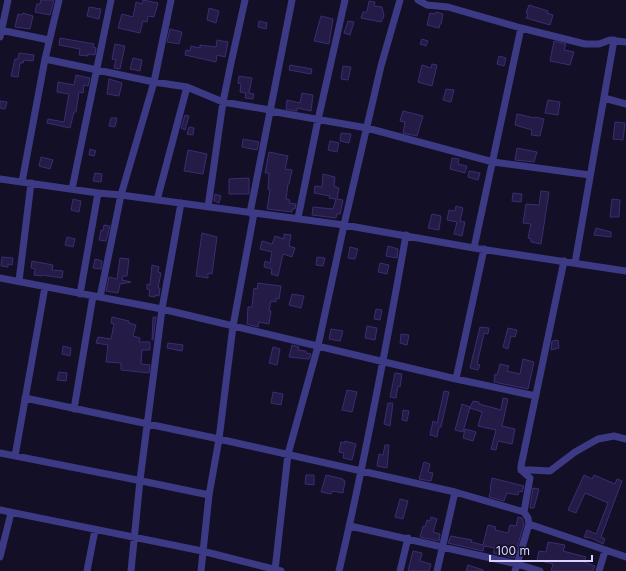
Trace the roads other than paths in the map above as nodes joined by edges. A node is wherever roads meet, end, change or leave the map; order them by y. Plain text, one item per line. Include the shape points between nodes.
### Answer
1 (8, 0) edge
2 (59, 0) edge
3 (112, 0) edge
4 (171, 0) edge
5 (245, 0) edge
6 (292, 0) edge
7 (345, 0) edge
8 (400, 0) edge
9 (418, 0) edge
10 (442, 3) edge
11 (521, 28) junction
12 (0, 32) edge
13 (49, 40) junction
14 (614, 40) junction
15 (626, 42) edge
16 (45, 59) junction
17 (96, 70) junction
18 (154, 82) junction
19 (187, 87) junction
20 (604, 98) junction
21 (223, 102) junction
22 (626, 104) edge
23 (270, 110) junction
24 (318, 120) junction
25 (367, 128) junction
26 (493, 162) junction
27 (590, 176) junction
28 (0, 179) edge
29 (22, 182) junction
30 (31, 183) junction
31 (72, 189) junction
32 (98, 193) junction
33 (121, 195) junction
34 (157, 200) junction
35 (181, 203) junction
36 (208, 207) junction
37 (252, 213) junction
38 (298, 218) junction
39 (344, 225) junction
40 (406, 235) junction
41 (474, 248) junction
42 (484, 249) junction
43 (564, 261) junction
44 (575, 263) junction
45 (626, 271) edge
46 (0, 278) edge
47 (19, 281) junction
48 (45, 287) junction
49 (80, 294) junction
50 (97, 297) junction
51 (162, 309) junction
52 (233, 326) junction
53 (318, 346) junction
54 (384, 362) junction
55 (456, 379) junction
56 (536, 396) junction
57 (25, 398) junction
58 (74, 409) junction
59 (147, 424) junction
60 (219, 439) junction
61 (626, 440) edge
62 (0, 453) edge
63 (288, 454) junction
64 (15, 456) junction
65 (521, 470) junction
66 (361, 471) junction
67 (140, 480) junction
68 (455, 492) junction
69 (209, 495) junction
70 (0, 510) edge
71 (524, 512) junction
72 (11, 513) junction
73 (529, 524) junction
74 (350, 526) junction
75 (95, 530) junction
76 (134, 537) junction
77 (408, 538) junction
78 (443, 547) junction
79 (202, 551) junction
80 (605, 551) junction
81 (626, 556) edge
82 (0, 557) edge
83 (247, 563) junction
84 (516, 567) edge
85 (278, 570) edge
86 (87, 571) edge
87 (131, 571) edge
88 (201, 571) edge
89 (244, 571) edge
90 (339, 571) edge
91 (400, 571) edge
92 (437, 571) edge
93 (540, 571) edge
94 (599, 571) edge

1 - 12 street
2 - 13 street
3 - 17 street
4 - 18 street
5 - 21 street
6 - 23 street
7 - 24 street
8 - 25 street
9 - 10 street via 427,5
10 - 11 street via 448,7
11 - 14 street via 585,44
11 - 26 street
12 - 13 street
13 - 16 street
14 - 15 street
14 - 20 street
16 - 17 street
16 - 29 street
17 - 18 street
17 - 31 street
18 - 19 street
18 - 33 street
19 - 21 street
19 - 34 street
20 - 22 street
20 - 27 street
21 - 23 street
21 - 36 street
23 - 24 street
23 - 37 street
24 - 25 street
24 - 38 street
25 - 26 street
25 - 39 street
26 - 27 street
26 - 41 street
27 - 44 street
28 - 29 street
29 - 30 street
30 - 31 street
30 - 47 street
31 - 32 street
32 - 33 street
32 - 49 street
33 - 34 street
33 - 50 street
34 - 35 street
35 - 36 street
35 - 51 street
36 - 37 street
37 - 38 street
37 - 52 street
38 - 39 street
39 - 40 street
39 - 53 street
40 - 41 street
40 - 54 street
41 - 42 street
42 - 43 street
42 - 55 street
43 - 44 street
43 - 56 street
44 - 45 street
46 - 47 street
47 - 48 street
48 - 49 street
48 - 57 street
49 - 50 street
50 - 51 street
50 - 58 street
51 - 52 street
51 - 59 street
52 - 53 street
52 - 60 street
53 - 54 street
53 - 63 street
54 - 55 street
54 - 66 street
55 - 56 street
56 - 65 street
57 - 58 street
57 - 64 street
58 - 59 street
59 - 60 street
59 - 67 street
60 - 63 street
60 - 69 street
61 - 65 street via 614,436 598,440 575,452 550,471
62 - 64 street
63 - 66 street
63 - 85 street
64 - 67 street
65 - 71 street via 530,478
66 - 68 street
66 - 74 street
67 - 69 street
67 - 76 street
68 - 71 street
68 - 78 street
69 - 79 street
70 - 72 street
71 - 73 street
72 - 75 street
72 - 82 street
73 - 80 street
73 - 84 street
74 - 77 street
74 - 90 street
75 - 76 street
75 - 86 street
76 - 79 street
76 - 87 street
77 - 78 street
77 - 91 street
78 - 84 street
78 - 92 street
79 - 83 street
79 - 88 street
80 - 81 street
80 - 94 street
83 - 85 street
83 - 89 street
84 - 93 street

